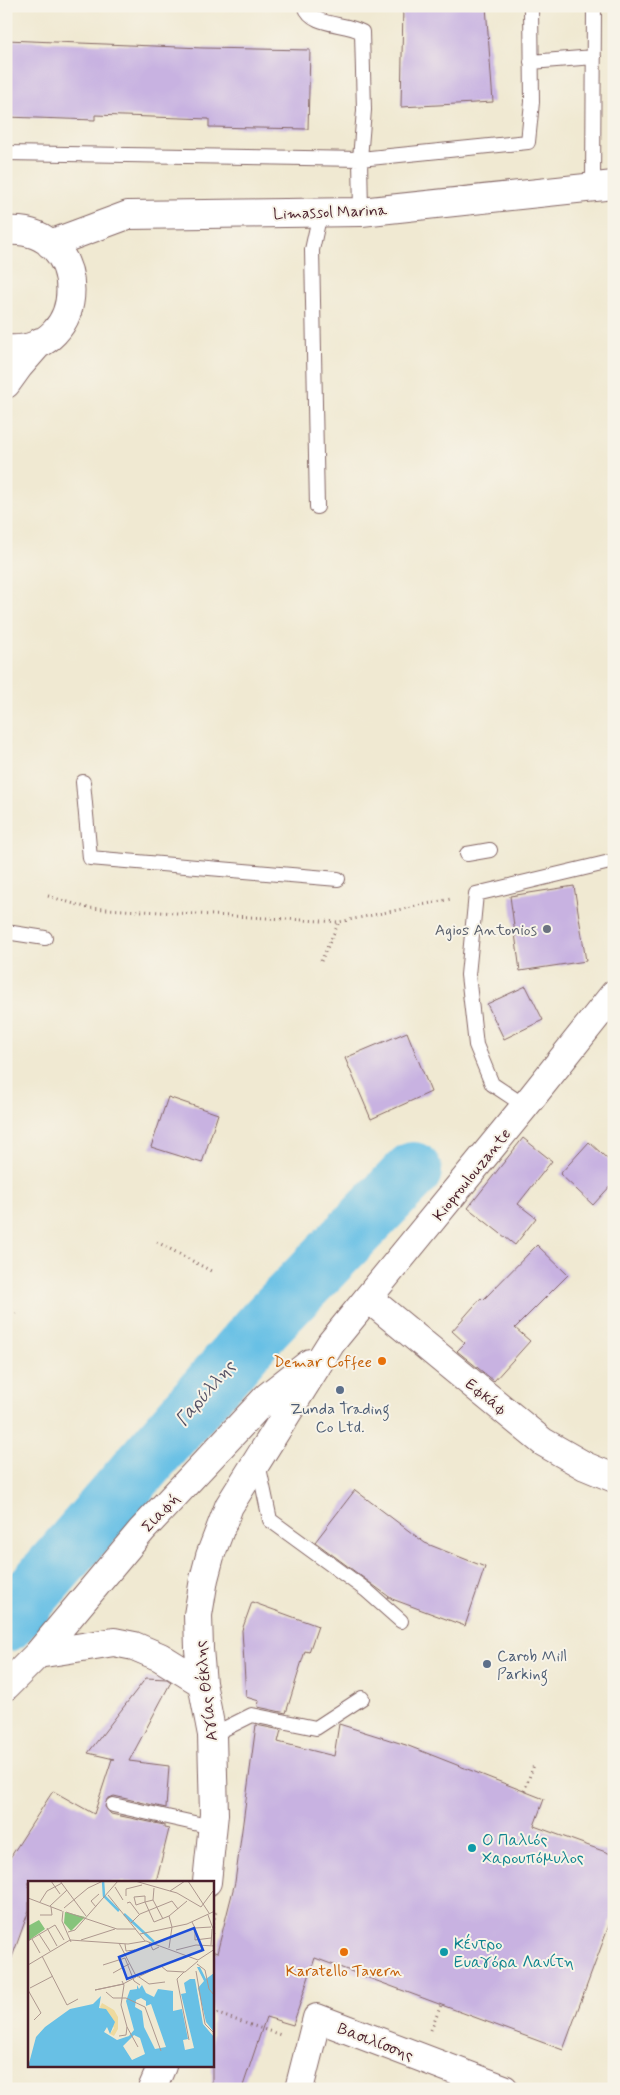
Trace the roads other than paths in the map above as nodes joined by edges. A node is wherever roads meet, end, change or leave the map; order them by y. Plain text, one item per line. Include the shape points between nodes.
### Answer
1 (305, 6) edge
2 (531, 6) edge
3 (594, 6) edge
4 (594, 57) junction
5 (531, 62) junction
6 (6, 153) edge
7 (360, 160) junction
8 (604, 185) edge
9 (361, 212) junction
10 (320, 213) junction
11 (6, 231) edge
12 (50, 244) junction
13 (40, 342) junction
14 (6, 348) edge
15 (6, 384) edge
16 (317, 507) dead end
17 (84, 782) dead end
18 (490, 850) dead end
19 (466, 854) dead end
20 (614, 861) edge
21 (338, 878) dead end
22 (6, 932) edge
23 (46, 938) dead end
24 (614, 994) edge
25 (525, 1106) junction
26 (369, 1299) junction
27 (326, 1352) junction
28 (258, 1461) junction
29 (614, 1478) edge
30 (401, 1620) dead end
31 (38, 1654) junction
32 (202, 1683) junction
33 (6, 1686) edge
34 (362, 1698) dead end
35 (212, 1735) junction
36 (113, 1805) dead end
37 (212, 1827) junction
38 (207, 1881) edge
39 (161, 2068) edge
40 (152, 2089) edge
41 (299, 2089) edge
42 (504, 2089) edge

1 - 7 lane via 306,11 321,22 362,32 364,110
2 - 5 lane
3 - 4 lane
4 - 5 lane
4 - 8 lane
5 - 7 lane via 528,142
6 - 7 lane
7 - 9 lane
8 - 9 main road, Limassol Marina
9 - 10 main road, Limassol Marina
10 - 12 main road, Limassol Marina via 128,215
10 - 16 lane via 312,250
11 - 12 main road via 30,233
12 - 13 main road via 69,271 70,302 56,330
13 - 14 main road via 22,348
13 - 15 main road
17 - 21 lane via 90,858
18 - 19 lane
20 - 25 lane via 476,894 468,975 476,1044 492,1084
22 - 23 lane
24 - 25 main road, Kioproulouzante
25 - 26 main road, Kioproulouzante
26 - 27 main road, Kioproulouzante
26 - 29 main road, Εφκάφ via 543,1442
27 - 28 main road, Αγίας Θέκλης
27 - 31 main road, Σιαφή via 266,1398 142,1530
28 - 30 lane via 270,1520 366,1590
28 - 32 main road, Αγίας Θέκλης via 229,1506 204,1579 198,1615
31 - 32 main road via 114,1642 134,1646 156,1664
31 - 33 main road, Σιαφή
32 - 35 main road, Αγίας Θέκλης
34 - 35 lane via 316,1728 252,1715
35 - 37 main road, Αγίας Θέκλης
36 - 37 lane
37 - 38 main road, Αγίας Θέκλης
39 - 40 main road
41 - 42 main road, Βασιλίσσης via 317,2018

